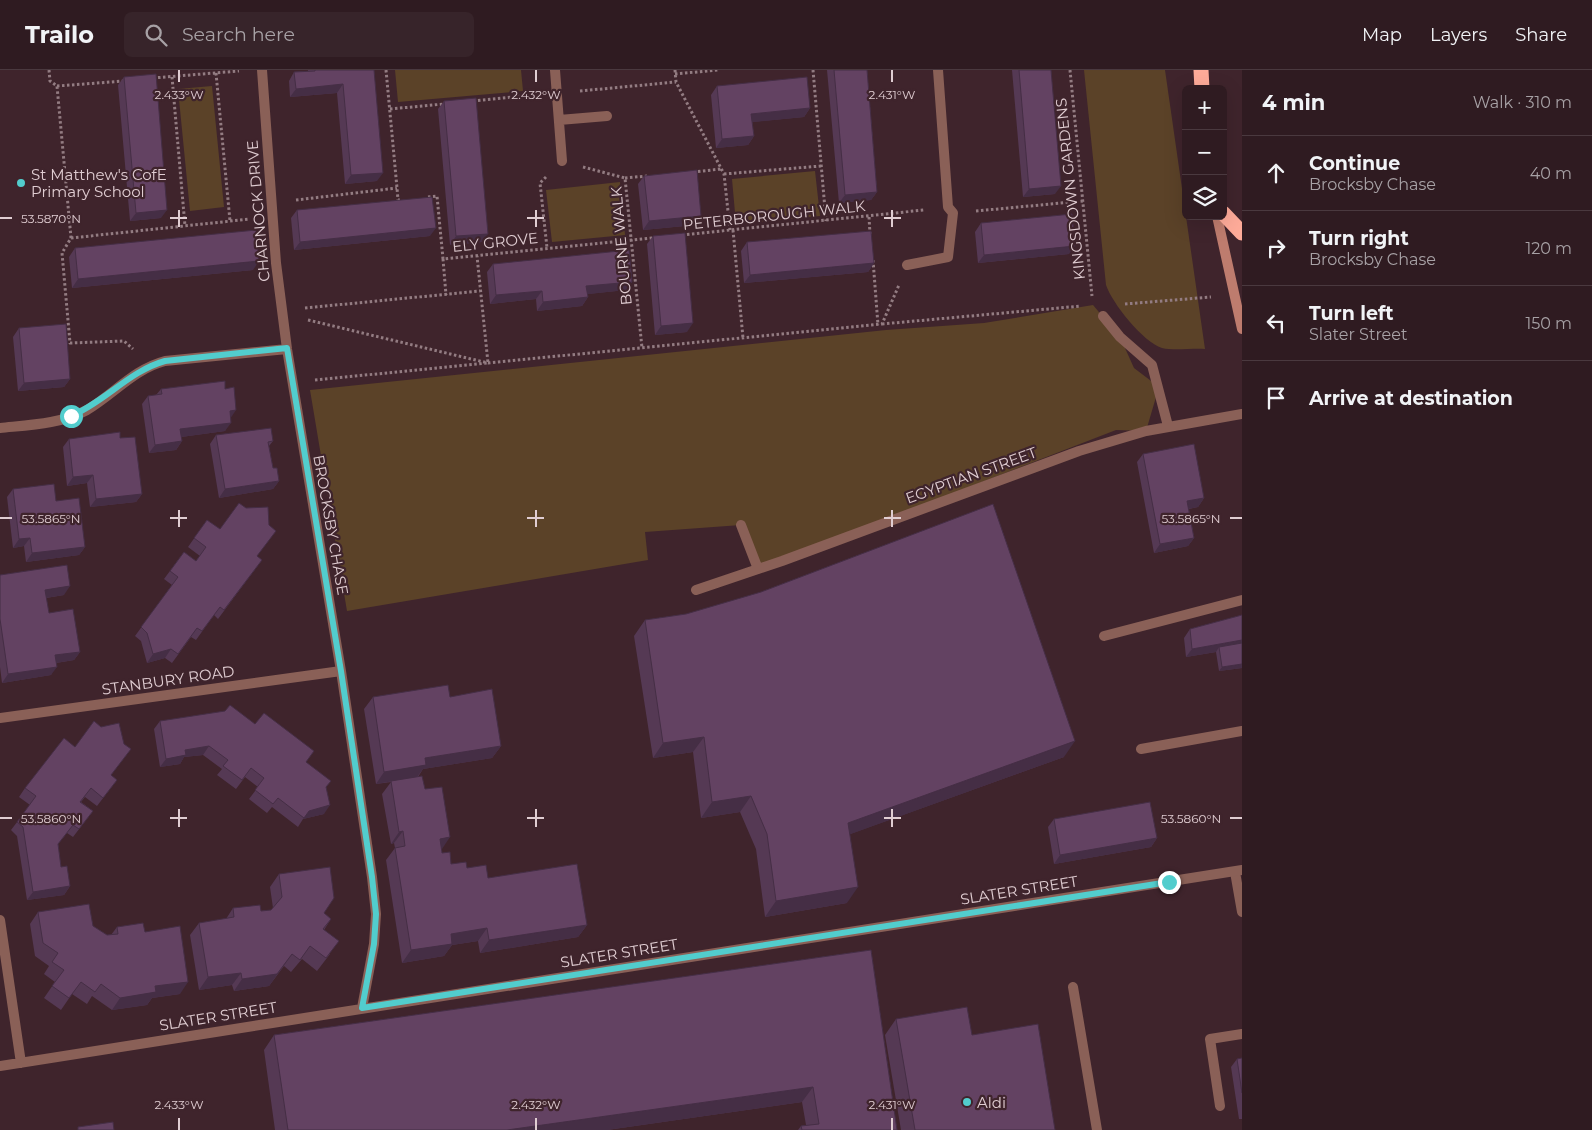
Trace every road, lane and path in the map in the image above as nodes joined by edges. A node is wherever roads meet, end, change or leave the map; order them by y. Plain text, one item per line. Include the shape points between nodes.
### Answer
1 (49, 70) edge
2 (262, 70) edge
3 (386, 70) edge
4 (555, 70) edge
5 (718, 70) edge
6 (813, 70) edge
7 (938, 70) edge
8 (1070, 70) edge
9 (1201, 70) edge
10 (241, 71) dead end
11 (675, 72) edge
12 (216, 73) junction
13 (172, 77) junction
14 (143, 79) edge
15 (134, 80) edge
16 (676, 82) junction
17 (1202, 85) edge
18 (57, 86) junction
19 (557, 93) junction
20 (468, 102) edge
21 (449, 104) edge
22 (390, 109) junction
23 (607, 116) dead end
24 (559, 120) junction
25 (562, 161) junction
26 (821, 166) junction
27 (722, 169) junction
28 (683, 173) edge
29 (724, 174) junction
30 (654, 176) edge
31 (626, 178) junction
32 (397, 188) junction
33 (418, 198) edge
34 (408, 199) edge
35 (1083, 201) junction
36 (272, 203) junction
37 (950, 210) junction
38 (273, 217) junction
39 (868, 217) junction
40 (1227, 217) edge
41 (1218, 220) edge
42 (230, 221) junction
43 (826, 221) junction
44 (185, 226) junction
45 (732, 230) junction
46 (1242, 233) edge
47 (681, 235) edge
48 (661, 237) edge
49 (870, 237) edge
50 (71, 238) junction
51 (631, 240) junction
52 (547, 248) junction
53 (477, 256) junction
54 (872, 256) edge
55 (443, 259) junction
56 (907, 264) joint
57 (480, 291) junction
58 (446, 294) junction
59 (1234, 294) junction
60 (1122, 304) dead end
61 (1093, 305) junction
62 (282, 313) junction
63 (1103, 316) joint
64 (880, 324) junction
65 (1242, 329) edge
66 (743, 338) junction
67 (287, 348) junction
68 (642, 348) junction
69 (488, 363) junction
70 (152, 365) junction
71 (292, 383) junction
72 (1242, 414) edge
73 (1168, 426) junction
74 (0, 428) edge
75 (741, 525) dead end
76 (758, 569) junction
77 (696, 590) dead end
78 (1242, 600) edge
79 (1104, 636) dead end
80 (341, 671) junction
81 (0, 718) edge
82 (1242, 731) edge
83 (1141, 749) dead end
84 (1238, 871) edge
85 (1242, 912) edge
86 (0, 920) edge
87 (1073, 987) dead end
88 (362, 1008) junction
89 (1242, 1034) edge
90 (20, 1063) junction
91 (0, 1066) edge
92 (1220, 1106) dead end
93 (1097, 1130) edge

1 - 18 path via 50,81
2 - 36 street, CHARNOCK DRIVE
3 - 22 path
4 - 19 street
5 - 11 path
6 - 26 path
7 - 37 street
8 - 35 path, KINGSDOWN GARDENS
9 - 17 highway
10 - 12 path
11 - 16 path
12 - 13 path
12 - 42 path
13 - 14 path
13 - 44 path
15 - 18 path
16 - 19 path
16 - 27 path
18 - 50 path
19 - 20 path
19 - 24 street
21 - 22 path
22 - 32 path
23 - 24 street
24 - 25 street
25 - 31 path, BOURNE WALK
25 - 52 path via 540,183
26 - 29 path
26 - 43 path
27 - 28 path
27 - 29 path
29 - 45 path
30 - 31 path
31 - 51 path, BOURNE WALK
32 - 34 path via 398,200
32 - 36 path
33 - 55 path, ELY GROVE via 437,196
35 - 37 path, PETERBOROUGH WALK
35 - 61 path, KINGSDOWN GARDENS
36 - 38 street, CHARNOCK DRIVE
37 - 39 path, PETERBOROUGH WALK
37 - 56 street via 948,257
38 - 42 path
38 - 62 street, CHARNOCK DRIVE
39 - 43 path, PETERBOROUGH WALK
39 - 49 path
40 - 46 highway
41 - 59 main road
42 - 44 path
43 - 45 path, PETERBOROUGH WALK
44 - 50 path
45 - 47 path, PETERBOROUGH WALK
45 - 66 path
48 - 51 path
50 - 70 path via 62,253 70,343 124,341
51 - 52 path, ELY GROVE
51 - 68 path, BOURNE WALK
52 - 53 path, ELY GROVE
53 - 55 path, ELY GROVE
53 - 57 path
54 - 64 path
55 - 58 path
56 - 64 path
57 - 58 path
57 - 69 path
58 - 62 path
59 - 60 path
59 - 65 main road
61 - 63 path
61 - 64 path
62 - 67 street, CHARNOCK DRIVE
62 - 69 path
63 - 73 street via 1120,337 1152,365
64 - 66 path
66 - 68 path
67 - 70 street
67 - 71 street, BROCKSBY CHASE
68 - 69 path
69 - 71 path
70 - 74 street via 86,410 51,422
71 - 80 street, BROCKSBY CHASE
72 - 73 street, EGYPTIAN STREET
73 - 76 street, EGYPTIAN STREET via 1079,451
75 - 76 street
76 - 77 street, EGYPTIAN STREET
78 - 79 street
80 - 81 street, STANBURY ROAD
80 - 88 street, BROCKSBY CHASE via 376,914
82 - 83 street
84 - 85 street
84 - 88 street, SLATER STREET
86 - 90 street
87 - 93 street
88 - 90 street, SLATER STREET
89 - 92 street via 1210,1039
90 - 91 street, SLATER STREET

